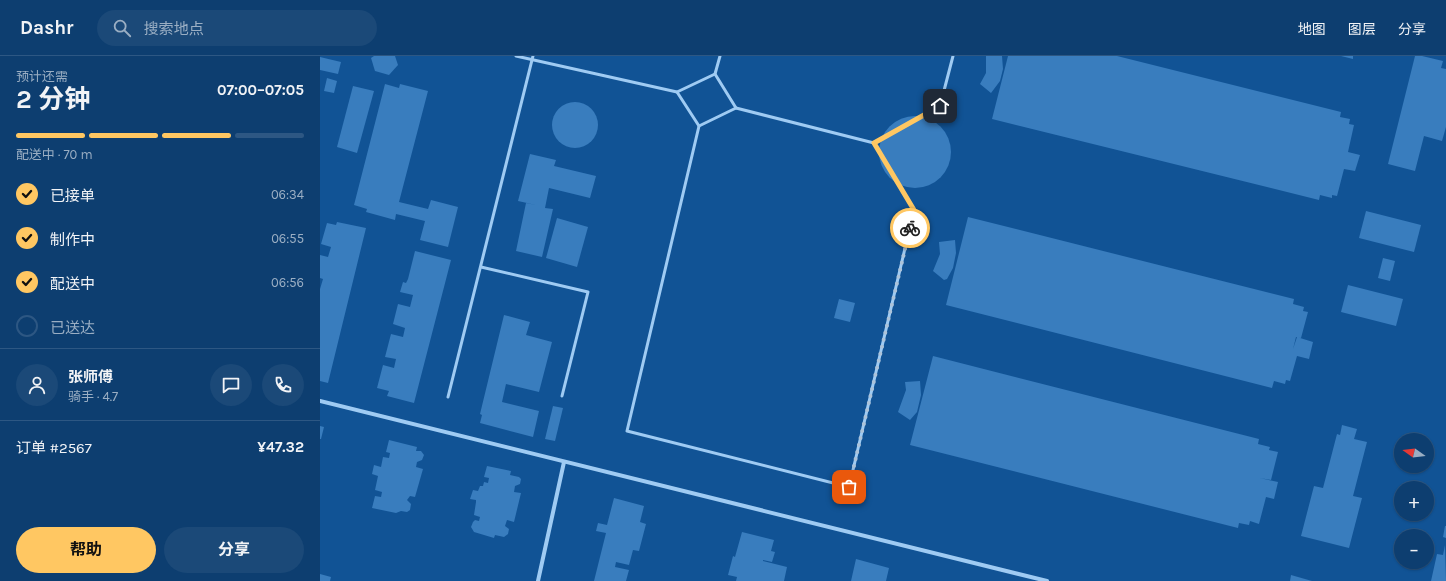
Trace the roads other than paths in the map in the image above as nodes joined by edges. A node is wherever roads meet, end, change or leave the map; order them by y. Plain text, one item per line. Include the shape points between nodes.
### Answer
1 (516, 56) edge
2 (720, 56) edge
3 (953, 56) edge
4 (532, 58) edge
5 (715, 74) junction
6 (677, 92) junction
7 (736, 108) junction
8 (699, 126) junction
9 (874, 143) junction
10 (481, 267) junction
11 (562, 396) dead end
12 (448, 397) dead end
13 (320, 401) edge
14 (564, 462) junction
15 (538, 581) edge
16 (1047, 581) edge

1 - 4 lane
2 - 5 lane
3 - 9 lane via 940,106
4 - 6 lane
4 - 10 lane
5 - 6 lane
5 - 7 lane
6 - 8 lane
7 - 8 lane
7 - 9 lane
8 - 9 lane via 627,431 849,487 914,210
10 - 11 lane via 588,292
10 - 12 lane
13 - 14 street
14 - 15 street
14 - 16 street

